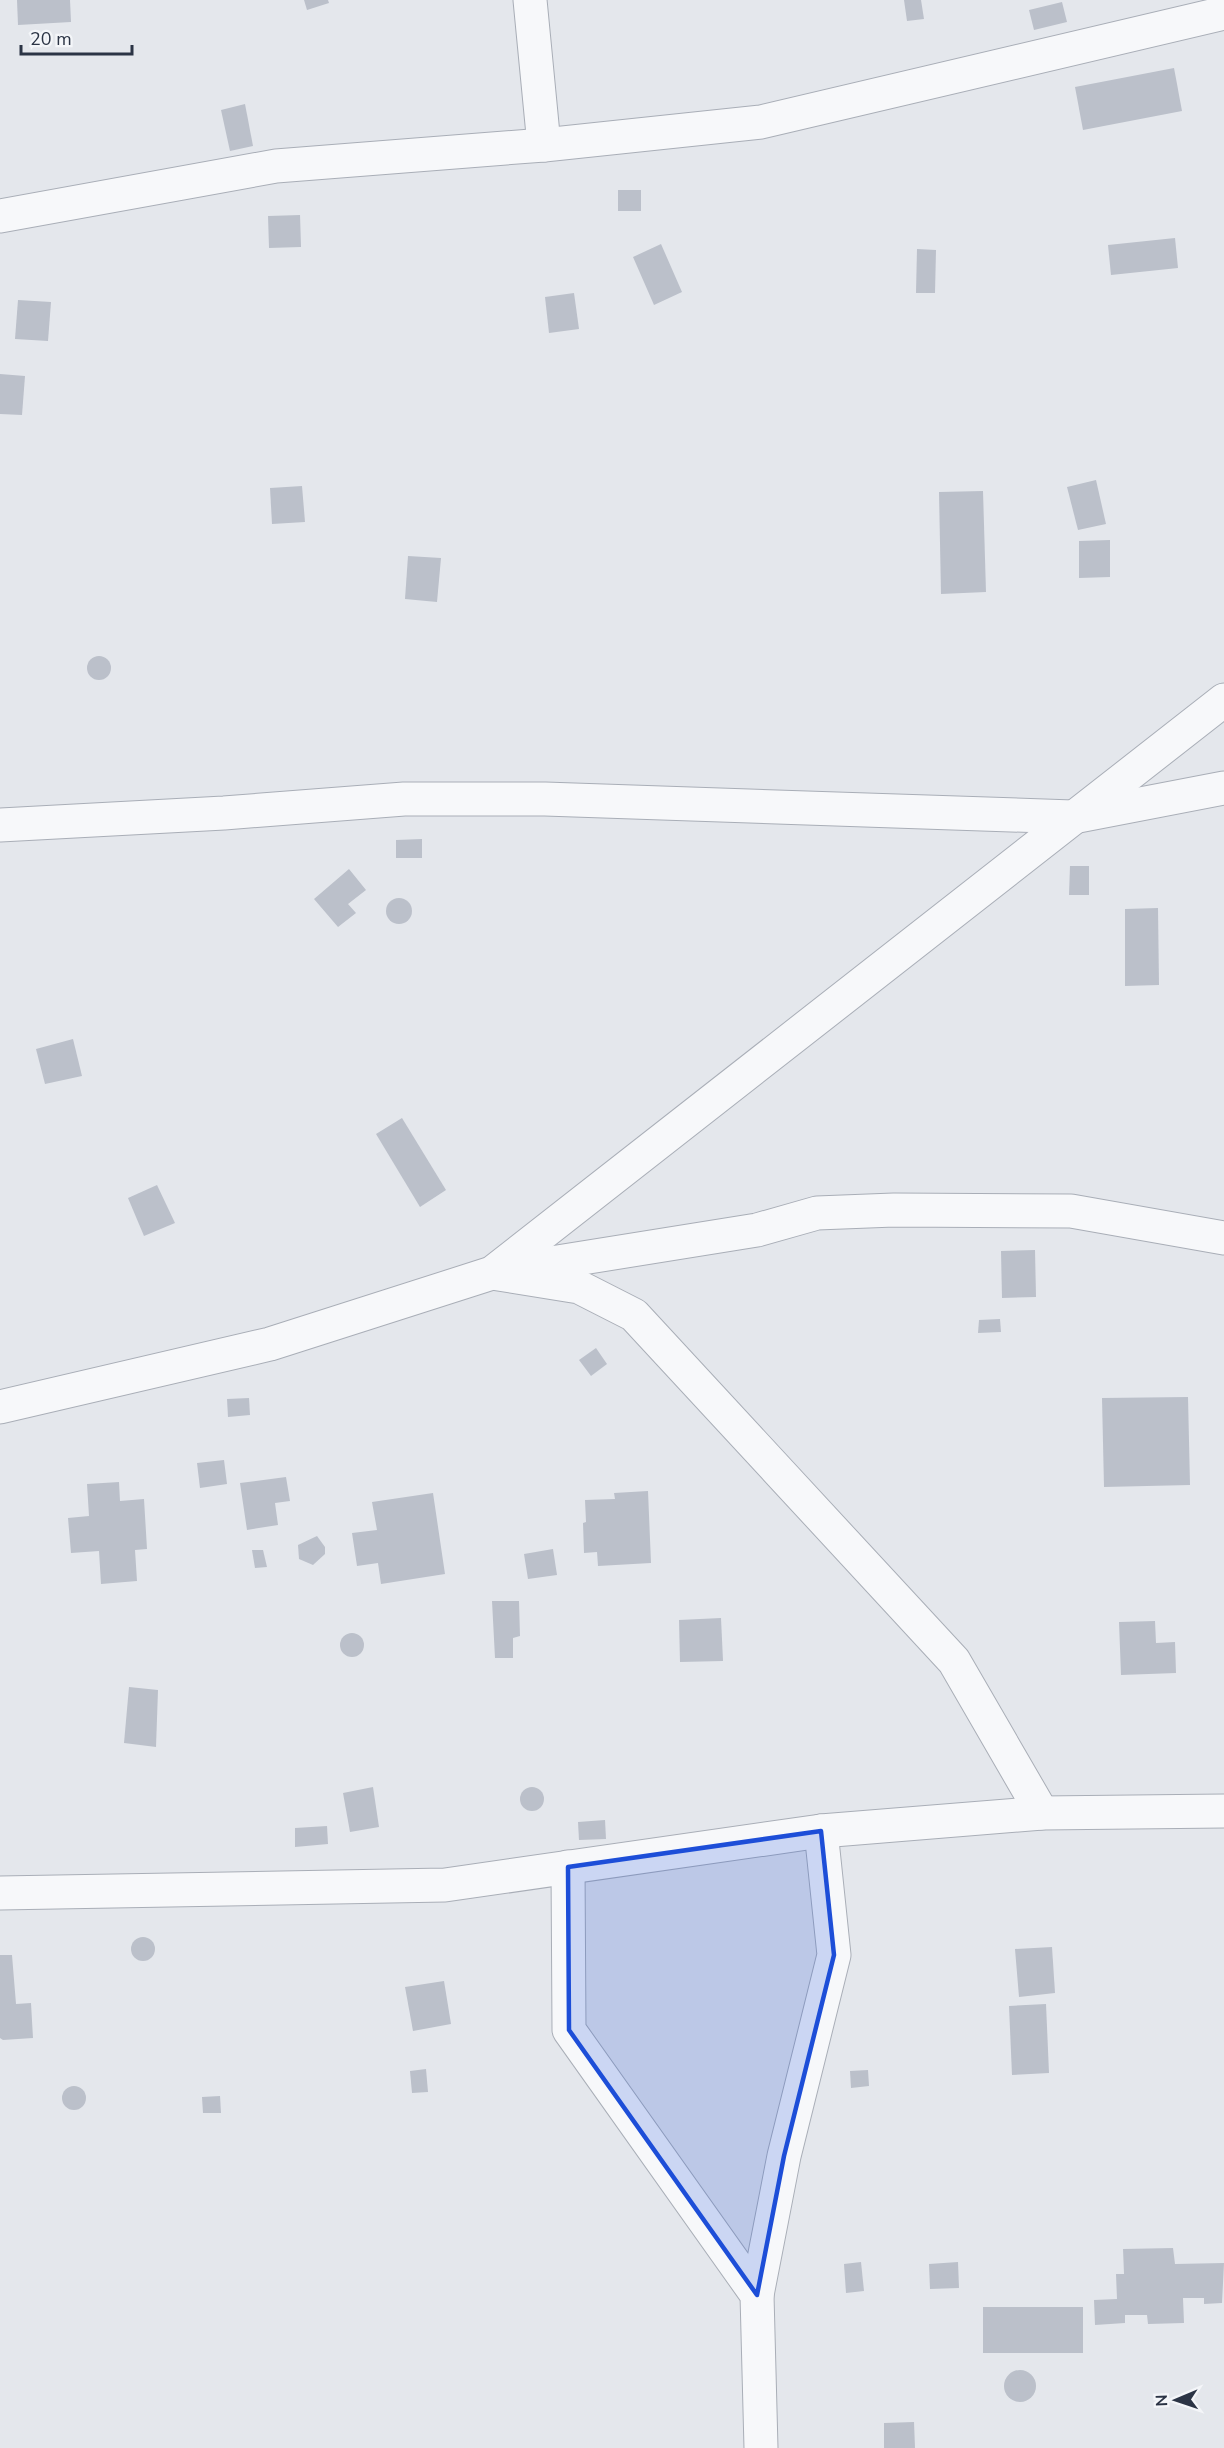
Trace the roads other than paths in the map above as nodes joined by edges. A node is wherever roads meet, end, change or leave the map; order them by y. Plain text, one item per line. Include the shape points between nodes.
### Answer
1 (530, 0) edge
2 (1224, 14) edge
3 (544, 145) junction
4 (0, 216) edge
5 (1224, 700) edge
6 (1219, 794) edge
7 (1073, 817) junction
8 (0, 825) edge
9 (1224, 1238) edge
10 (492, 1273) junction
11 (0, 1407) edge
12 (1224, 1811) edge
13 (1042, 1813) junction
14 (822, 1831) junction
15 (568, 1867) junction
16 (0, 1893) edge
17 (757, 2295) junction
18 (761, 2448) edge

1 - 3 street
2 - 3 street via 761,122
3 - 4 street via 276,166
5 - 7 street
6 - 7 street
7 - 8 street via 545,798 404,799
7 - 10 street
9 - 10 street via 1071,1211 817,1213 757,1230
10 - 11 street via 270,1344
10 - 13 street via 579,1287 634,1315 954,1661
12 - 13 street
13 - 14 street
14 - 15 street
14 - 17 street via 834,1954 784,2156
15 - 16 street via 444,1885
15 - 17 street via 569,2030
17 - 18 street

